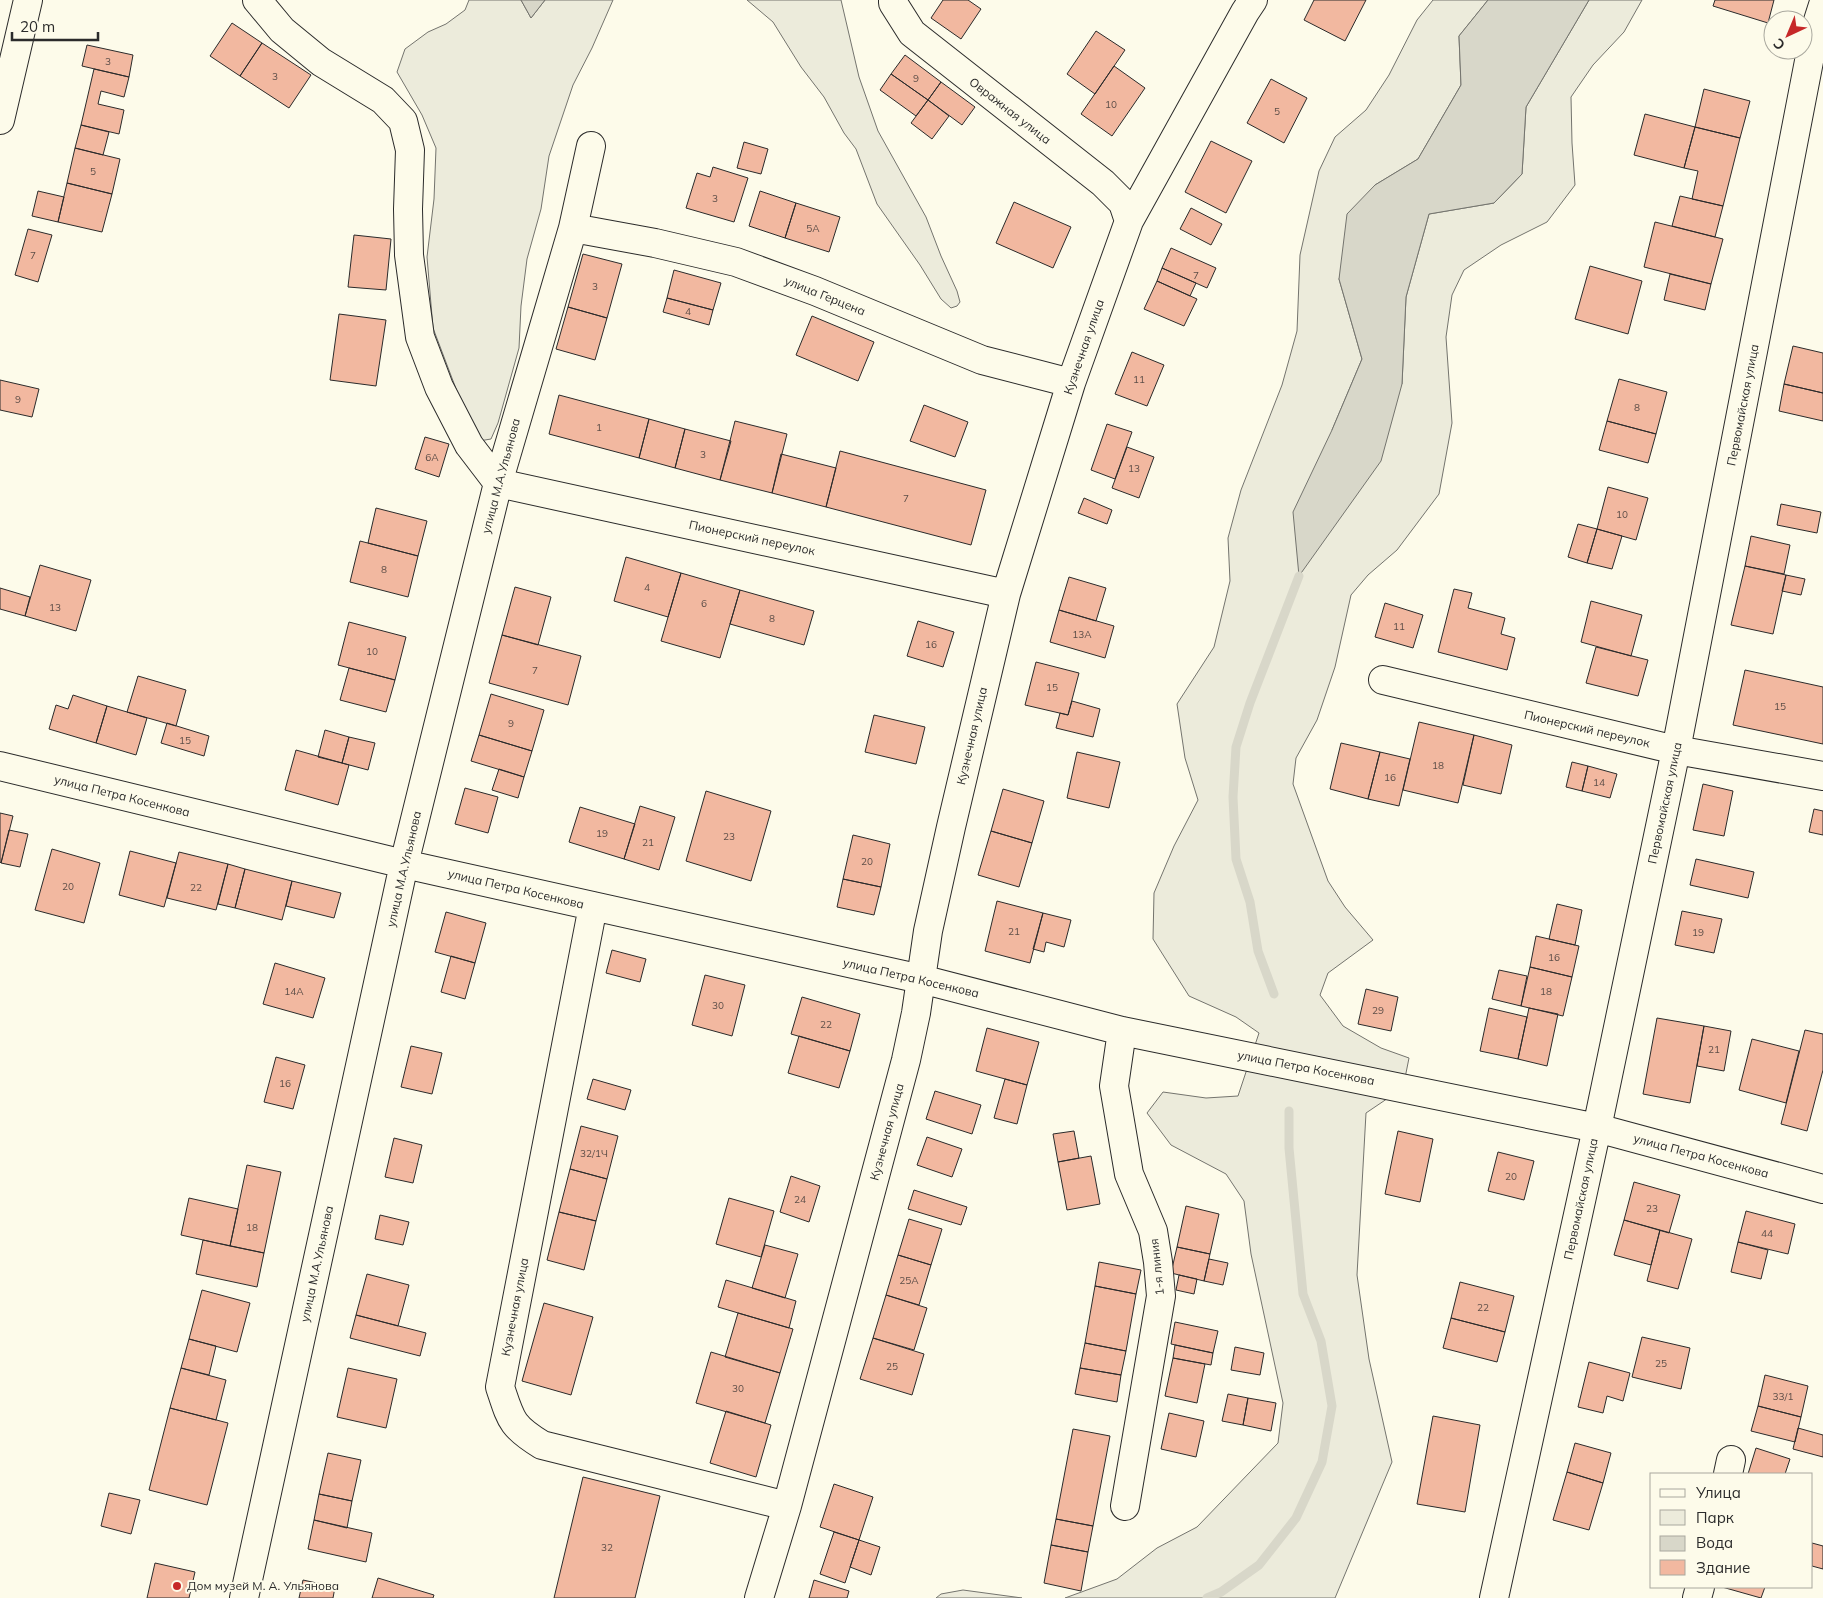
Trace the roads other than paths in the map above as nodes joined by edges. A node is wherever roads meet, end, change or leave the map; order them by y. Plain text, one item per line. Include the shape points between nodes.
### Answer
1 (28, 0) edge
2 (257, 0) edge
3 (893, 0) edge
4 (1253, 0) edge
5 (1823, 5) edge
6 (0, 120) edge
7 (591, 146) dead end
8 (1129, 221) junction
9 (573, 228) junction
10 (1071, 383) junction
11 (498, 483) junction
12 (1006, 594) junction
13 (1382, 680) dead end
14 (1676, 750) junction
15 (0, 766) edge
16 (1823, 776) edge
17 (404, 864) junction
18 (593, 906) junction
19 (921, 980) junction
20 (1122, 1031) junction
21 (1597, 1128) junction
22 (1823, 1189) edge
23 (786, 1506) junction
24 (1125, 1506) dead end
25 (244, 1598) edge
26 (759, 1598) edge
27 (1494, 1598) edge

1 - 6 street
2 - 11 street via 282,30 321,62 383,100 403,121 410,150 409,255 420,337 439,387 469,445
3 - 8 street, Овражная улица via 912,33 1103,184 1123,203
4 - 8 street, Кузнечная улица
5 - 14 street, Первомайская улица via 1814,30
7 - 9 street, улица М.А.Ульянова
8 - 10 street, Кузнечная улица
9 - 10 street, улица Герцена via 736,262 982,360
9 - 11 street, улица М.А.Ульянова
10 - 12 street, Кузнечная улица
11 - 12 street, Пионерский переулок
11 - 17 street, улица М.А.Ульянова
12 - 19 street, Кузнечная улица via 928,931
13 - 14 street, Пионерский переулок
14 - 16 street, Пионерский переулок
14 - 21 street, Первомайская улица
15 - 17 street, улица Петра Косенкова
17 - 18 street, улица Петра Косенкова
17 - 25 street, улица М.А.Ульянова
18 - 19 street, улица Петра Косенкова
18 - 23 street, Кузнечная улица via 500,1387 511,1420 524,1434 542,1445
19 - 20 street, улица Петра Косенкова
19 - 23 street, Кузнечная улица via 906,1060
20 - 21 street, улица Петра Косенкова
20 - 24 street, 1-я линия via 1114,1086 1129,1174 1153,1231 1161,1296
21 - 22 street, улица Петра Косенкова
21 - 27 street, Первомайская улица
23 - 26 street, Кузнечная улица

